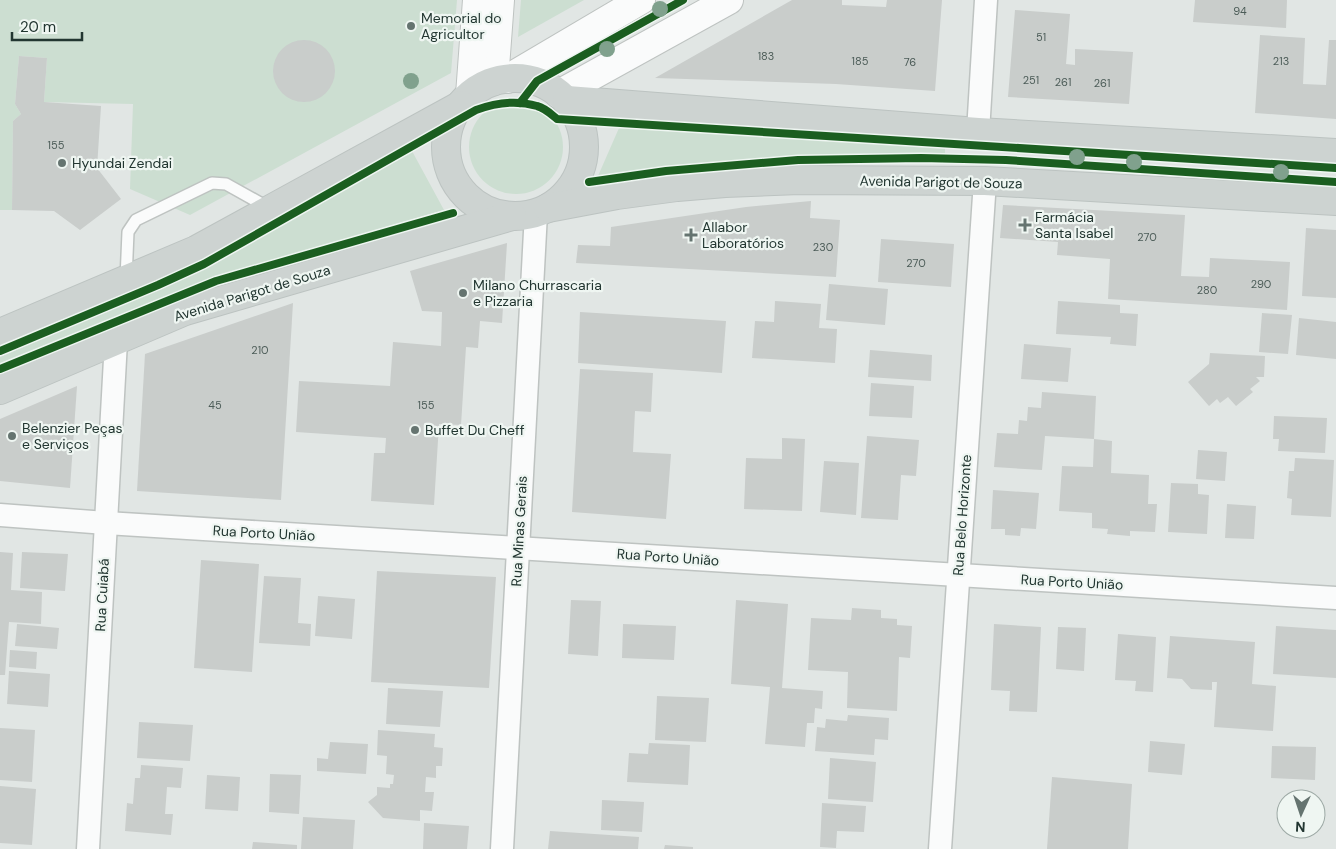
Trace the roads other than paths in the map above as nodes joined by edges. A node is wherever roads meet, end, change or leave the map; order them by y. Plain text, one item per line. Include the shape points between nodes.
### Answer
1 (476, 0) edge
2 (500, 0) edge
3 (641, 0) edge
4 (729, 0) edge
5 (986, 0) edge
6 (500, 80) junction
7 (563, 97) junction
8 (465, 100) junction
9 (978, 132) junction
10 (1336, 153) edge
11 (984, 181) junction
12 (1336, 201) edge
13 (271, 209) junction
14 (532, 213) junction
15 (126, 280) junction
16 (0, 333) edge
17 (116, 341) junction
18 (0, 390) edge
19 (0, 515) edge
20 (106, 523) junction
21 (518, 548) junction
22 (958, 575) junction
23 (1336, 598) edge
24 (88, 849) edge
25 (502, 849) edge
26 (940, 849) edge

1 - 8 main road
2 - 6 main road
3 - 6 main road
4 - 7 main road
5 - 9 street
6 - 7 main road via 522,78 536,81
6 - 8 main road via 481,87
7 - 9 main road
7 - 14 main road via 579,120 585,140 584,160 577,180 564,196
8 - 13 main road
8 - 14 main road via 450,125 446,146 449,167 458,186 472,201 491,212
9 - 10 main road
11 - 12 main road, Avenida Parigot de Souza
11 - 14 main road, Avenida Parigot de Souza via 725,183 617,195
11 - 22 street, Rua Belo Horizonte
13 - 15 main road via 196,250
13 - 15 lane via 226,184 212,184 136,220 128,232
14 - 17 main road, Avenida Parigot de Souza via 185,312
14 - 21 street, Rua Minas Gerais
15 - 16 main road
17 - 18 main road, Avenida Parigot de Souza
17 - 20 street, Rua Cuiabá
19 - 20 street, Rua Porto União
20 - 21 street, Rua Porto União
20 - 24 street, Rua Cuiabá
21 - 22 street, Rua Porto União
21 - 25 street, Rua Minas Gerais
22 - 23 street, Rua Porto União
22 - 26 street, Rua Belo Horizonte

